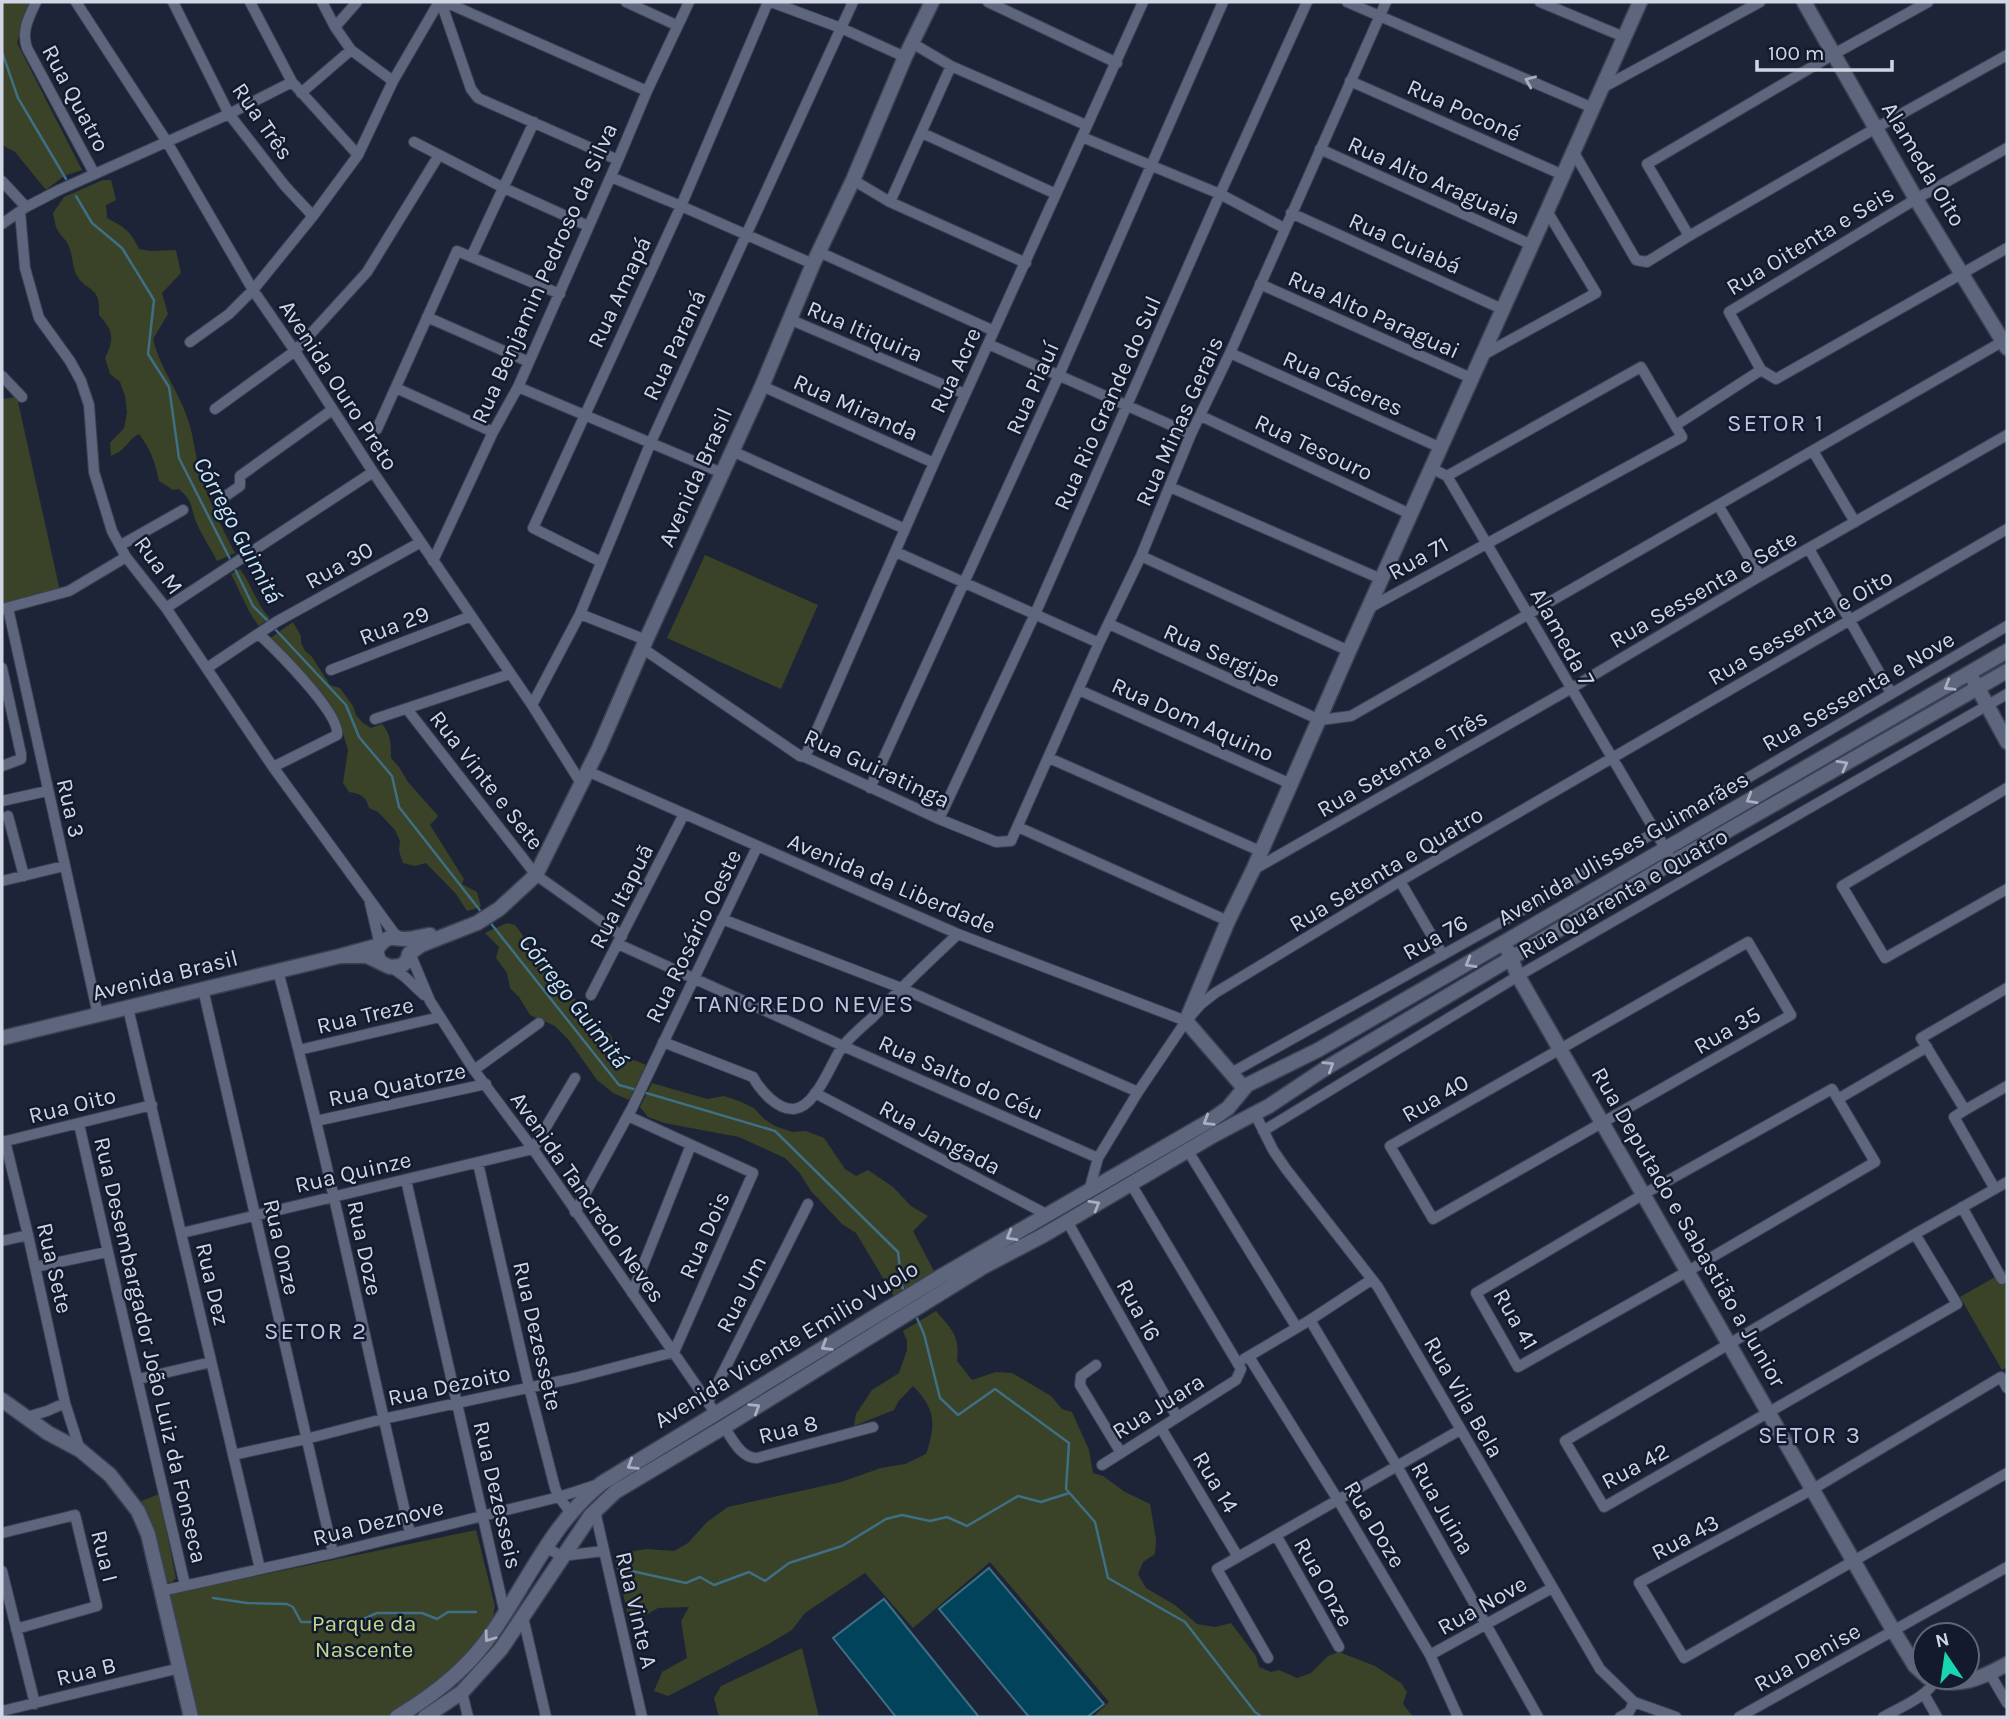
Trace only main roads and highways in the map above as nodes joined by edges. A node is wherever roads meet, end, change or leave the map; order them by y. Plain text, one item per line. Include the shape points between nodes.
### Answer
1 (932, 2) edge
2 (1640, 2) edge
3 (1804, 2) edge
4 (2006, 343) edge
5 (2007, 651) edge
6 (2007, 671) edge
7 (1970, 673) junction
8 (1978, 688) junction
9 (2007, 742) edge
10 (1670, 856) junction
11 (452, 931) junction
12 (1506, 943) junction
13 (340, 956) junction
14 (1510, 959) junction
15 (2, 1038) edge
16 (1260, 1080) junction
17 (1243, 1091) junction
18 (1273, 1104) junction
19 (1255, 1114) junction
20 (926, 1294) junction
21 (888, 1317) junction
22 (2, 1400) edge
23 (1911, 1661) edge
24 (2007, 1664) edge
25 (1981, 1677) edge
26 (191, 1717) edge
27 (397, 1717) edge
28 (425, 1717) edge

1 - 11 main road, Avenida Brasil via 762,386 536,875 499,909
2 - 17 main road via 1186,1021
3 - 4 main road, Alameda Oito via 1916,199
5 - 7 main road, Avenida Ulisses Guimarães
6 - 8 main road, Avenida Ulisses Guimarães
7 - 8 main road
7 -> 10 main road, Avenida Ulisses Guimarães
8 - 9 main road
10 -> 8 main road, Avenida Ulisses Guimarães
10 - 12 main road, Avenida Ulisses Guimarães
10 - 14 main road, Avenida Ulisses Guimarães
11 - 13 main road, Avenida Brasil via 388,938 380,945
11 - 13 main road, Avenida Brasil via 427,942 394,968 367,956
12 - 14 main road, Rua Deputado e Sabastião a Junior
12 -> 16 main road, Avenida Ulisses Guimarães
13 - 15 main road, Avenida Brasil
18 -> 14 main road, Avenida Ulisses Guimarães
14 - 23 main road, Rua Deputado e Sabastião a Junior
16 - 17 main road, Avenida Vicente Emilio Vuolo
16 - 18 main road via 1270,1089
17 - 19 main road via 1245,1103
17 -> 20 main road, Avenida Vicente Emilio Vuolo via 1211,1119
18 - 19 main road, Avenida Vicente Emilio Vuolo
20 -> 19 main road, Avenida Vicente Emilio Vuolo via 983,1267
20 - 21 main road, Avenida Vicente Emilio Vuolo
21 -> 27 main road, Avenida Vicente Emilio Vuolo via 712,1408 587,1494 470,1662
28 -> 21 main road, Avenida Vicente Emilio Vuolo via 462,1692 501,1649 562,1556 615,1492 724,1427
22 - 26 main road via 80,1450 110,1475 138,1511 148,1534
24 - 25 main road

